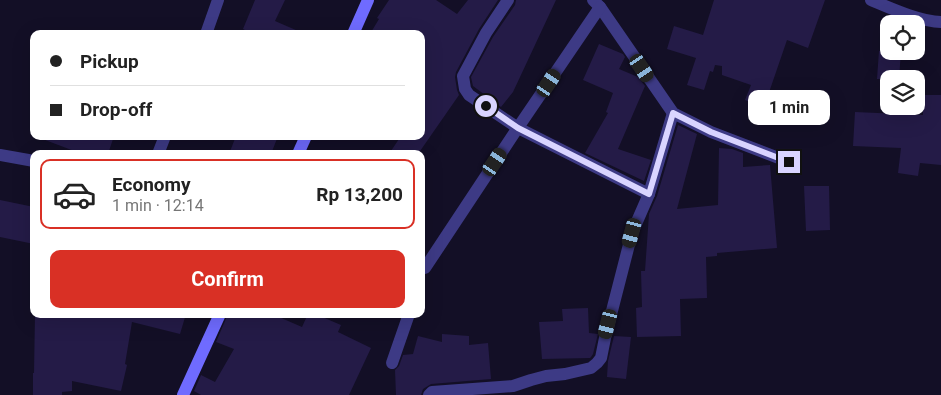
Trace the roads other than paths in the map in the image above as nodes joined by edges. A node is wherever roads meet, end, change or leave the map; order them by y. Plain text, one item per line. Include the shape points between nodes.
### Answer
1 (218, 0) edge
2 (368, 0) edge
3 (508, 0) edge
4 (871, 0) edge
5 (597, 4) edge
6 (941, 22) edge
7 (207, 30) edge
8 (354, 30) edge
9 (673, 113) junction
10 (518, 128) junction
11 (0, 155) edge
12 (30, 160) edge
13 (789, 162) dead end
14 (649, 194) junction
15 (425, 267) edge
16 (218, 318) edge
17 (408, 318) edge
18 (392, 363) dead end
19 (187, 394) edge
20 (429, 395) edge

1 - 7 street
2 - 8 street
3 - 10 street via 463,76 469,95
4 - 6 street via 911,16
5 - 9 street
5 - 10 street
9 - 13 street via 711,132
9 - 14 street
10 - 14 street
10 - 15 street
11 - 12 street
14 - 20 street via 632,233 597,364 514,386 432,392
16 - 19 street
17 - 18 street

